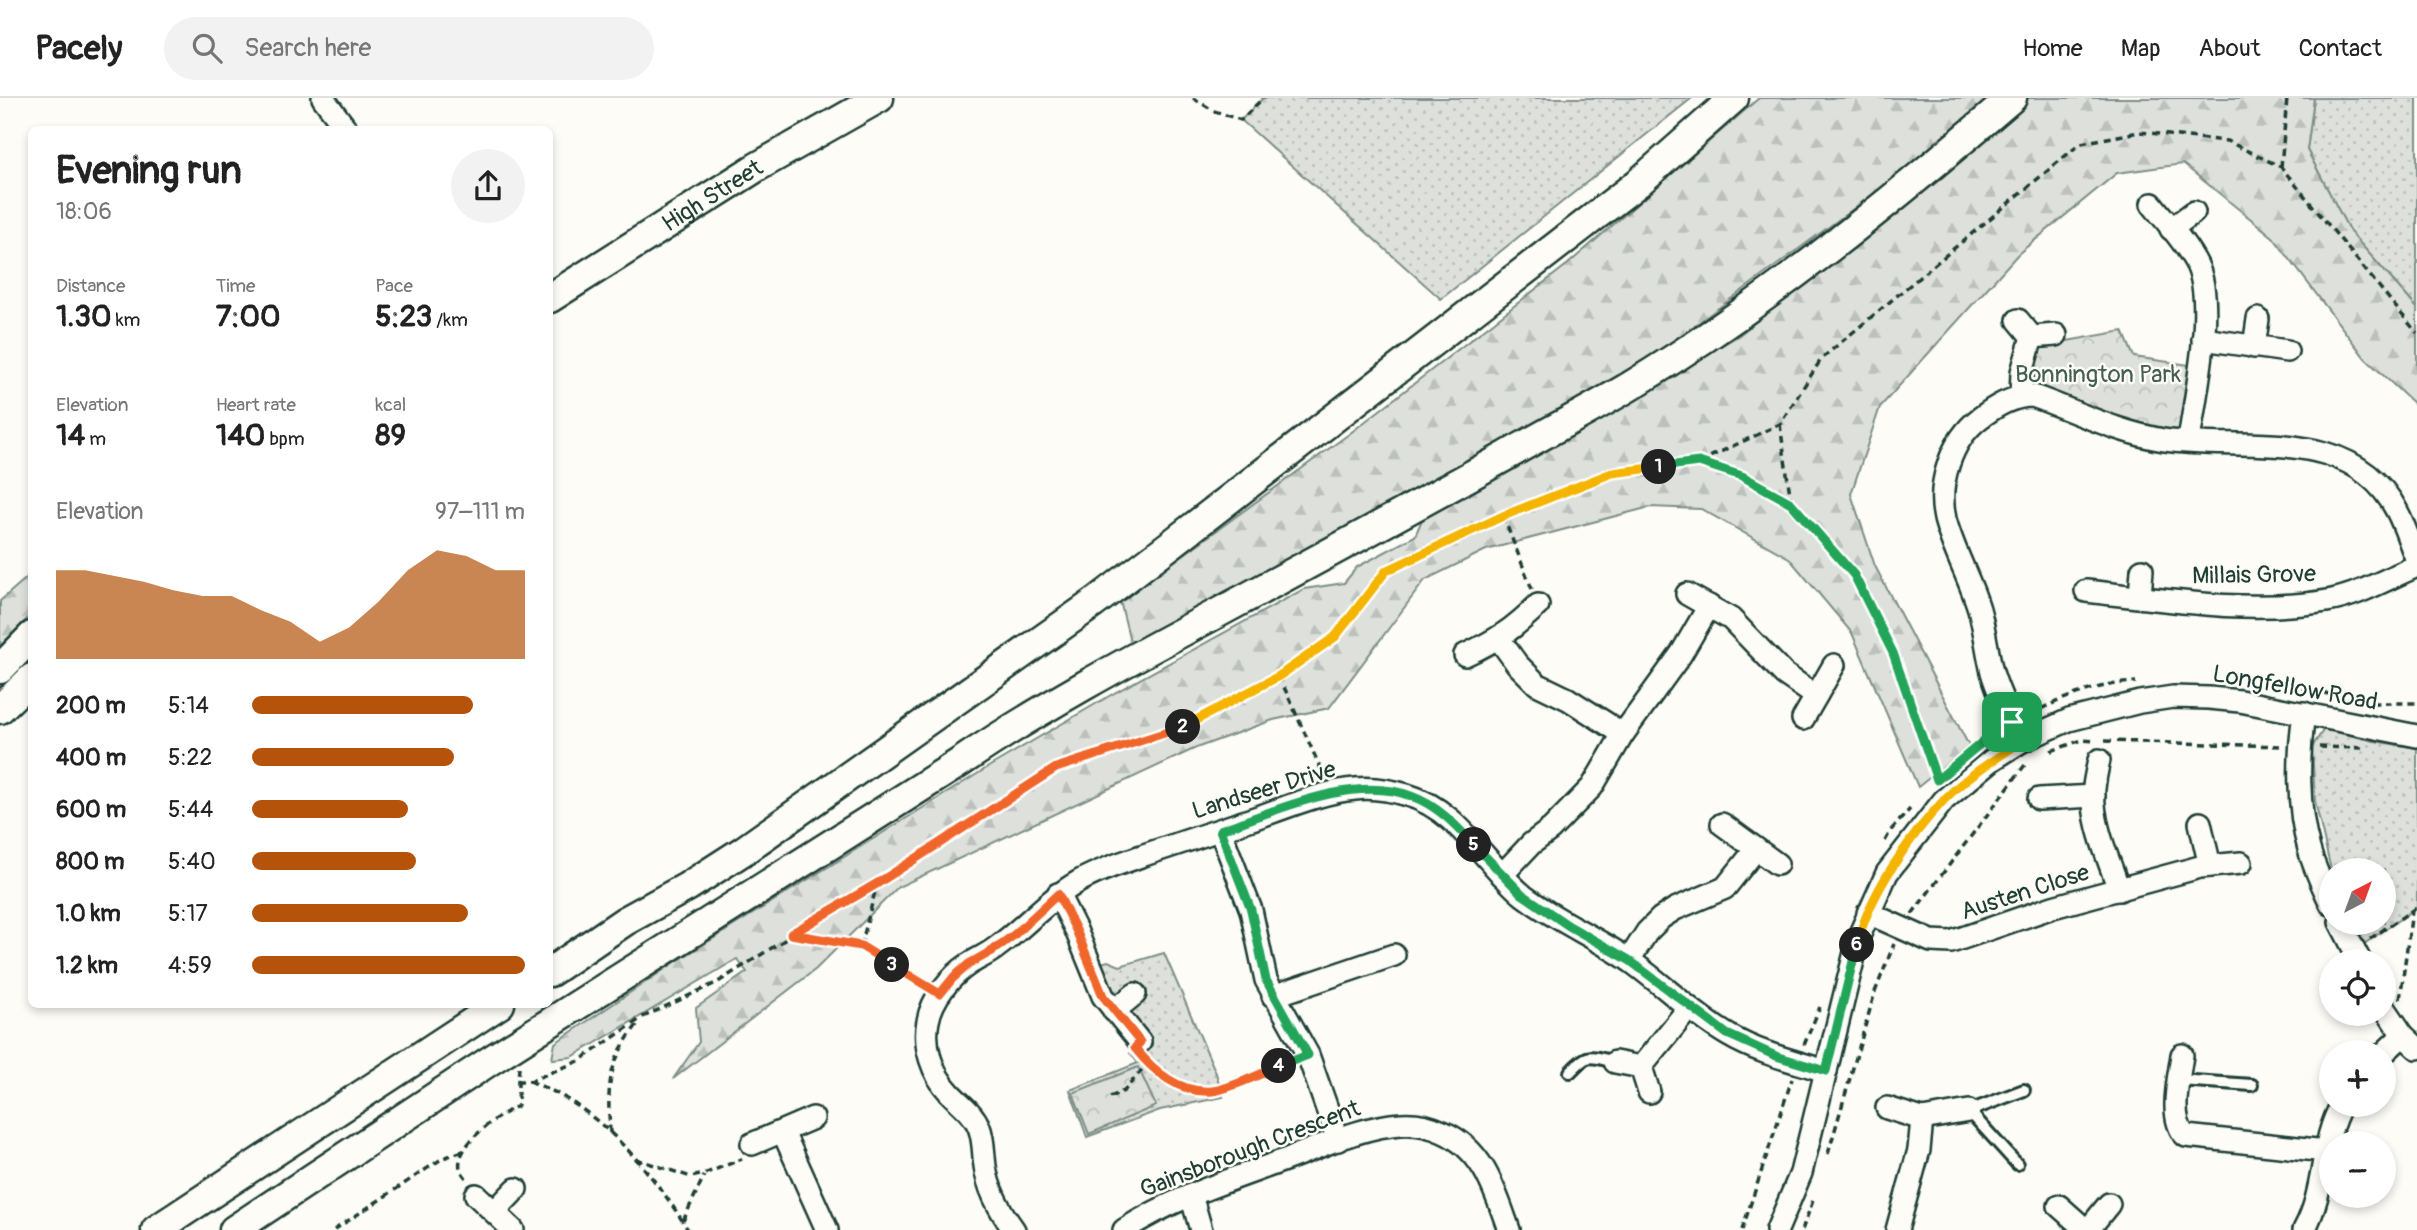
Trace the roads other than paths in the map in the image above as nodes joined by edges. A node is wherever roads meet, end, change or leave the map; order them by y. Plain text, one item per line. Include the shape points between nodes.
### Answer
1 (323, 98) edge
2 (879, 98) edge
3 (1734, 98) edge
4 (2011, 98) edge
5 (343, 126) edge
6 (2152, 204) dead end
7 (2194, 212) dead end
8 (2171, 229) junction
9 (553, 296) edge
10 (2258, 319) dead end
11 (2018, 320) dead end
12 (2056, 335) dead end
13 (2032, 337) junction
14 (2203, 339) junction
15 (2254, 346) junction
16 (2287, 351) dead end
17 (2021, 396) junction
18 (2189, 441) junction
19 (2417, 560) edge
20 (2417, 566) edge
21 (2142, 569) dead end
22 (2086, 591) dead end
23 (1687, 594) dead end
24 (2140, 597) junction
25 (1538, 605) road end
26 (1709, 606) junction
27 (1499, 639) junction
28 (28, 640) edge
29 (1465, 655) dead end
30 (1834, 665) dead end
31 (0, 669) edge
32 (28, 682) edge
33 (1816, 696) junction
34 (0, 709) edge
35 (2304, 713) junction
36 (1802, 719) dead end
37 (1623, 734) junction
38 (2417, 736) edge
39 (2022, 741) junction
40 (2099, 760) dead end
41 (2094, 796) junction
42 (2039, 799) dead end
43 (2200, 823) dead end
44 (1722, 824) dead end
45 (1220, 830) junction
46 (1756, 849) junction
47 (1777, 863) dead end
48 (2241, 863) dead end
49 (2210, 866) junction
50 (2319, 874) edge
51 (1502, 875) junction
52 (2119, 890) junction
53 (1058, 894) junction
54 (1868, 913) junction
55 (1394, 955) dead end
56 (1629, 960) junction
57 (553, 970) edge
58 (1135, 994) dead end
59 (1273, 996) junction
60 (494, 1008) edge
61 (1689, 1008) junction
62 (1114, 1011) junction
63 (1140, 1042) road end
64 (2182, 1055) dead end
65 (1615, 1062) joint
66 (1641, 1067) junction
67 (1826, 1071) junction
68 (1570, 1072) dead end
69 (2179, 1080) junction
70 (2252, 1085) dead end
71 (2024, 1090) dead end
72 (1649, 1092) dead end
73 (1887, 1108) dead end
74 (1969, 1111) junction
75 (813, 1118) dead end
76 (1922, 1119) junction
77 (783, 1132) junction
78 (1338, 1140) junction
79 (752, 1144) road end
80 (2319, 1150) edge
81 (2017, 1164) dead end
82 (516, 1189) dead end
83 (476, 1195) road end
84 (1191, 1195) junction
85 (2319, 1196) edge
86 (2109, 1204) dead end
87 (2059, 1206) dead end
88 (495, 1211) junction
89 (156, 1230) edge
90 (234, 1230) edge
91 (513, 1230) edge
92 (827, 1230) edge
93 (1014, 1230) edge
94 (1124, 1230) edge
95 (1200, 1230) edge
96 (1509, 1230) edge
97 (1777, 1230) edge
98 (1897, 1230) edge
99 (2087, 1230) edge
100 (2304, 1230) edge

1 - 5 street
2 - 9 street, High Street via 757,167
3 - 57 street via 1638,183 1094,603 743,851
4 - 90 street via 1846,236 1664,365 1377,528 1017,723
6 - 8 street
7 - 8 street
8 - 14 street via 2203,279
10 - 15 street
11 - 13 street
12 - 13 street
13 - 17 street
14 - 15 street
14 - 18 street
15 - 16 street
17 - 18 street via 2057,404 2124,432
17 - 39 street via 1997,405 1960,437 1948,466 1943,498 1944,517 1980,611 1992,672
18 - 19 street via 2300,447 2348,461 2368,476 2397,510
20 - 24 street, Millais Grove via 2328,601 2211,606
21 - 24 street
22 - 24 street, Millais Grove
23 - 26 street
25 - 27 street
26 - 33 street via 1738,624 1779,669
26 - 37 street via 1670,672
27 - 29 street
27 - 37 street via 1537,684
28 - 31 street
30 - 33 street
32 - 34 street
33 - 36 street
35 - 38 street, Longfellow Road
35 - 39 street, Longfellow Road via 2240,701 2173,697 2099,711
35 - 50 street via 2300,788 2307,845
37 - 51 street via 1581,801
39 - 54 street, Longfellow Road via 1941,790 1887,873
40 - 41 street, Austen Close
41 - 42 street
41 - 52 street, Austen Close via 2096,820
43 - 49 street
44 - 46 street
45 - 51 street, Landseer Drive via 1331,793 1357,788 1385,790 1412,796 1436,809
45 - 53 street, Landseer Drive via 1102,870
45 - 59 street via 1251,910
46 - 47 street
46 - 56 street via 1725,888 1661,918
48 - 49 street, Austen Close
49 - 52 street, Austen Close
51 - 56 street, Landseer Drive via 1545,911
52 - 54 street, Austen Close via 2045,909 1951,942 1931,941
53 - 62 street via 1096,982
53 - 93 street, Landseer Drive via 1014,935 953,978 928,1021 929,1056 938,1078 979,1126 988,1184
54 - 67 street, Longfellow Road
55 - 59 street
56 - 61 street, Landseer Drive
58 - 62 street
59 - 78 street via 1308,1055
60 - 89 street
61 - 66 street
61 - 67 street, Landseer Drive via 1744,1043
62 - 63 street
64 - 69 street
65 - 66 street
65 - 68 lane via 1589,1056
66 - 72 street
67 - 97 street, Longfellow Road via 1801,1172
69 - 70 lane
69 - 80 street via 2176,1124 2186,1136
71 - 74 lane
73 - 76 street
74 - 76 street
74 - 81 lane
75 - 77 street
76 - 98 street via 1919,1150
77 - 79 street
77 - 92 street
78 - 84 street, Gainsborough Crescent
78 - 96 street, Gainsborough Crescent via 1402,1124 1443,1132 1479,1161 1492,1182
82 - 88 street
83 - 88 street
84 - 94 street, Gainsborough Crescent
84 - 95 street
85 - 100 street
86 - 99 street
87 - 99 street
88 - 91 street

